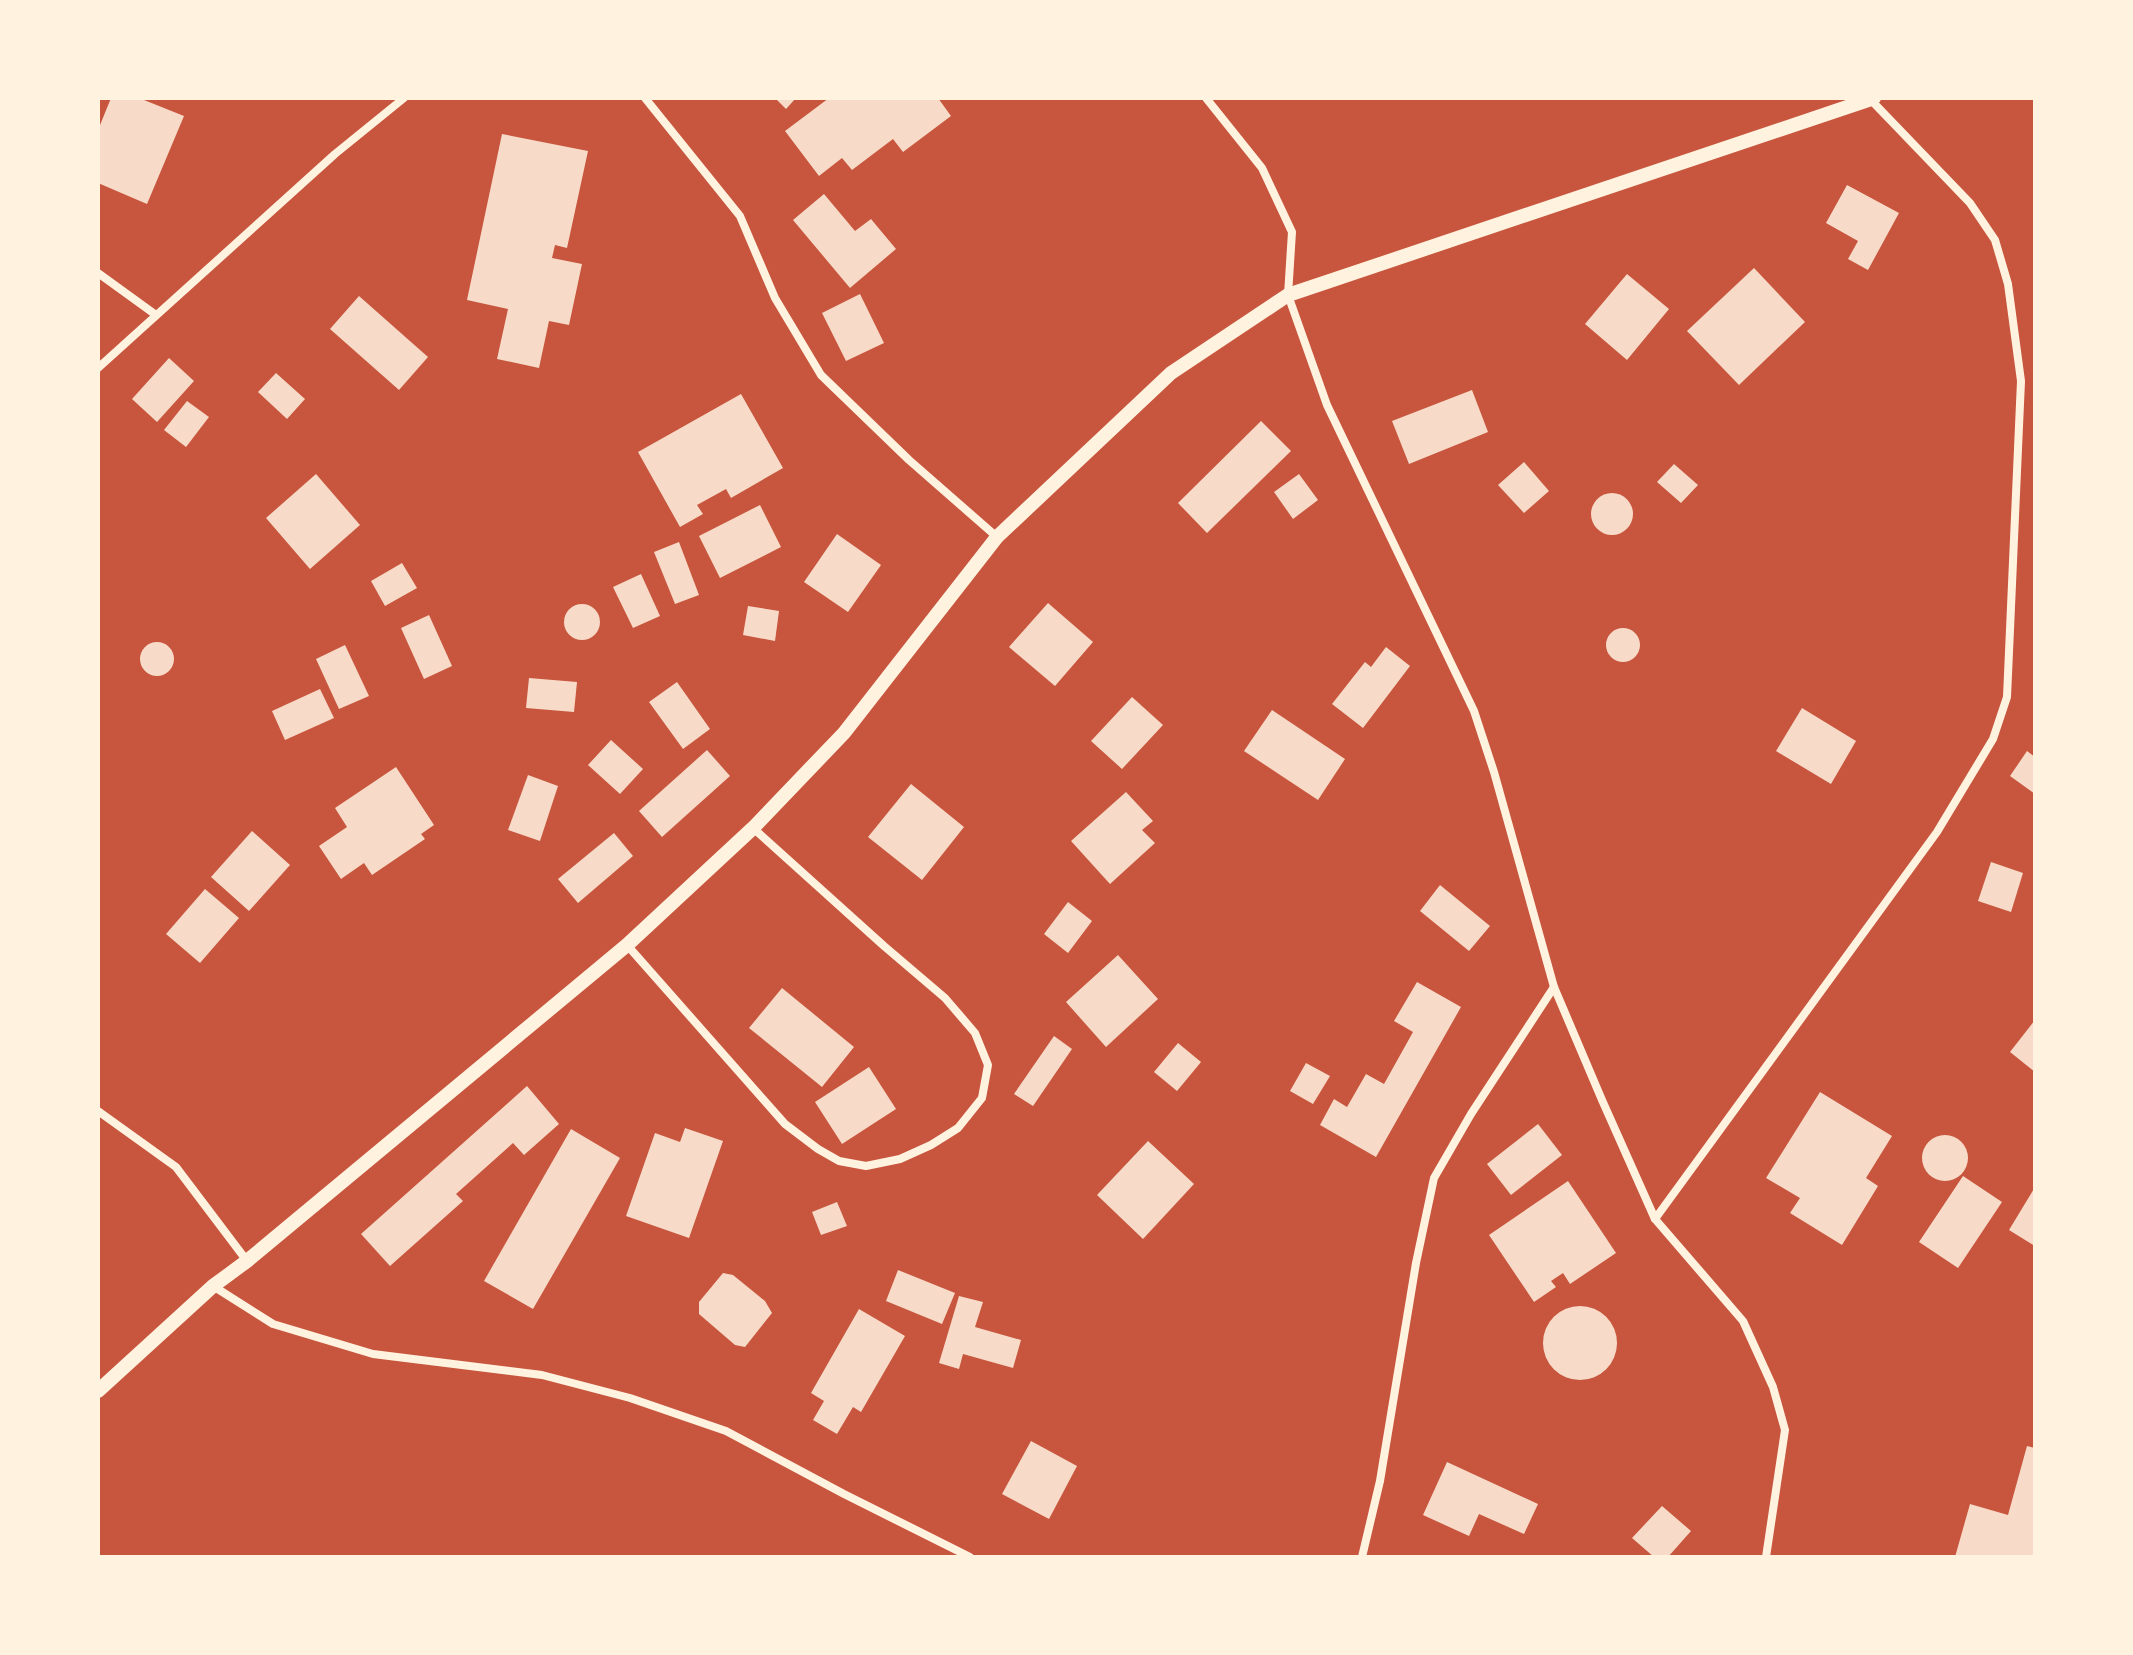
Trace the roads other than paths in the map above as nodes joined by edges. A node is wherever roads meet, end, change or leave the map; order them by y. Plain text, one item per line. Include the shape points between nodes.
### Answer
1 (404, 98) edge
2 (645, 98) edge
3 (1206, 98) edge
4 (1872, 99) edge
5 (98, 273) edge
6 (1288, 295) junction
7 (156, 315) junction
8 (98, 368) edge
9 (997, 537) junction
10 (753, 828) junction
11 (627, 945) junction
12 (1554, 987) junction
13 (98, 1111) edge
14 (1655, 1219) junction
15 (247, 1261) junction
16 (213, 1286) junction
17 (98, 1391) edge
18 (953, 1549) junction
19 (944, 1557) edge
20 (970, 1557) edge
21 (1362, 1557) edge
22 (1766, 1557) edge

1 - 7 street
2 - 9 street via 740,216 775,298 821,375
3 - 6 street via 1262,168 1292,232
4 - 6 street
4 - 14 street via 1970,203 1995,240 2008,284 2021,381 2007,697 1993,739 1937,832
5 - 7 street
6 - 9 street via 1171,373
6 - 12 street via 1327,405 1474,711
7 - 8 street
9 - 10 street via 844,733
10 - 11 street
10 - 11 street via 945,998 975,1033 988,1065 982,1098 958,1128 900,1159 866,1166 839,1161 785,1124
11 - 15 street
12 - 14 street
12 - 21 street via 1434,1178
13 - 15 street via 176,1167
14 - 22 street via 1743,1321 1773,1387 1785,1430
15 - 16 street
16 - 17 street
16 - 18 street via 273,1324 373,1354 542,1375 726,1431
18 - 19 street
18 - 20 street

